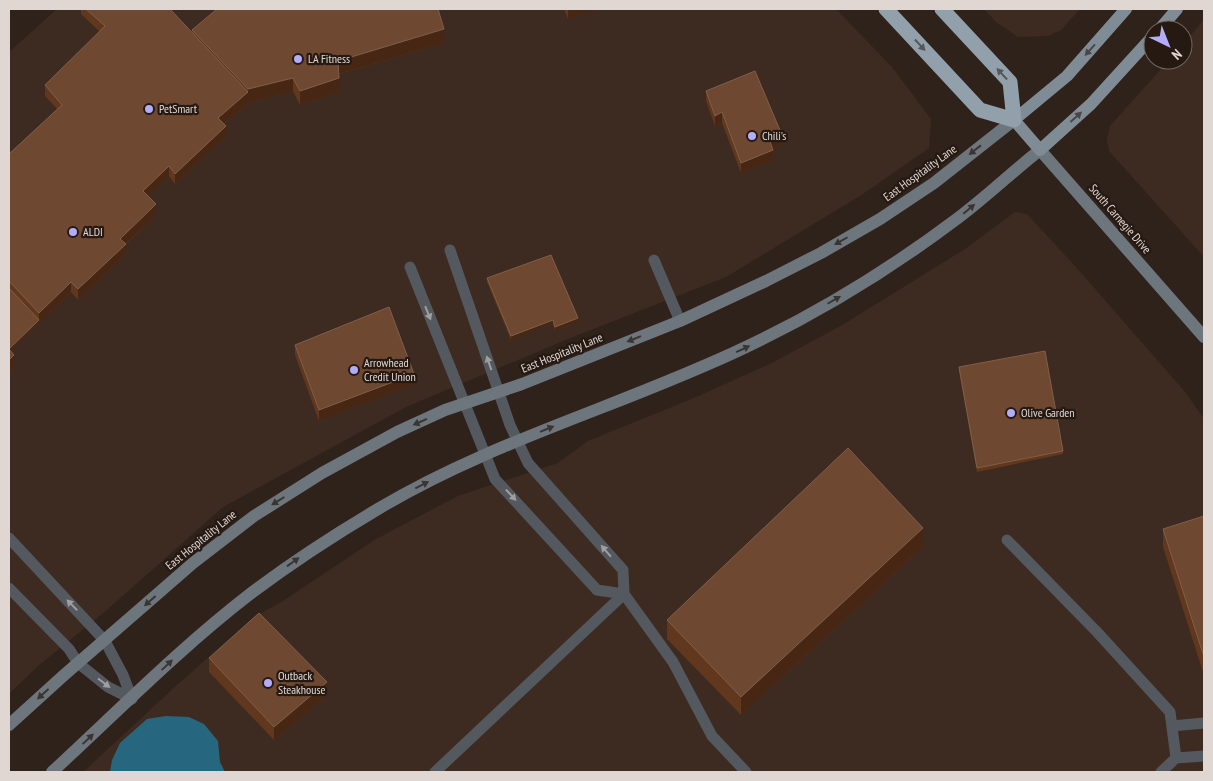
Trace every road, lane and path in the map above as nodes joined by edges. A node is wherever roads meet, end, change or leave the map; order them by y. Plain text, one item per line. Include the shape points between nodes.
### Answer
1 (886, 9) edge
2 (942, 9) edge
3 (1126, 9) edge
4 (1177, 9) edge
5 (1167, 20) edge
6 (1143, 47) edge
7 (1014, 120) junction
8 (1040, 150) junction
9 (450, 250) dead end
10 (654, 260) dead end
11 (410, 268) dead end
12 (680, 321) junction
13 (1204, 336) edge
14 (499, 392) junction
15 (465, 403) junction
16 (517, 441) junction
17 (486, 454) junction
18 (9, 538) edge
19 (1007, 540) dead end
20 (9, 588) edge
21 (624, 594) junction
22 (105, 641) junction
23 (78, 663) junction
24 (132, 698) junction
25 (1204, 724) edge
26 (9, 725) edge
27 (1172, 726) junction
28 (1204, 756) edge
29 (1176, 758) junction
30 (52, 772) edge
31 (435, 772) edge
32 (746, 772) edge
33 (1161, 772) edge

1 -> 7 highway via 980,110
7 -> 2 highway via 1010,82
3 -> 7 main road, East Hospitality Lane via 1067,76
4 - 5 main road
8 -> 6 main road via 1091,104
7 - 8 main road, South Carnegie Drive
7 -> 12 main road, East Hospitality Lane via 934,183 880,219 774,277
8 - 13 main road, South Carnegie Drive
16 -> 8 main road via 698,368 792,324 843,295 959,218
14 -> 9 lane
10 - 12 lane
11 -> 15 lane
12 -> 14 main road, East Hospitality Lane
14 - 15 main road, East Hospitality Lane
14 - 16 lane
15 - 17 lane
15 -> 22 main road, East Hospitality Lane via 397,432 322,473 254,516 193,563
16 - 17 main road
21 -> 16 lane via 622,570 528,463
17 -> 21 lane via 495,478 597,590
24 -> 17 main road via 199,636 303,555 379,508
22 -> 18 lane
19 - 27 lane via 1098,632 1170,712
20 - 23 lane via 69,649
21 - 31 lane
21 - 32 lane via 673,662 712,736
22 - 23 main road, East Hospitality Lane
22 - 24 lane
23 -> 24 lane via 108,687
23 -> 26 main road, East Hospitality Lane
30 -> 24 main road
25 - 27 lane
27 - 29 lane
28 - 29 lane
29 - 33 lane

